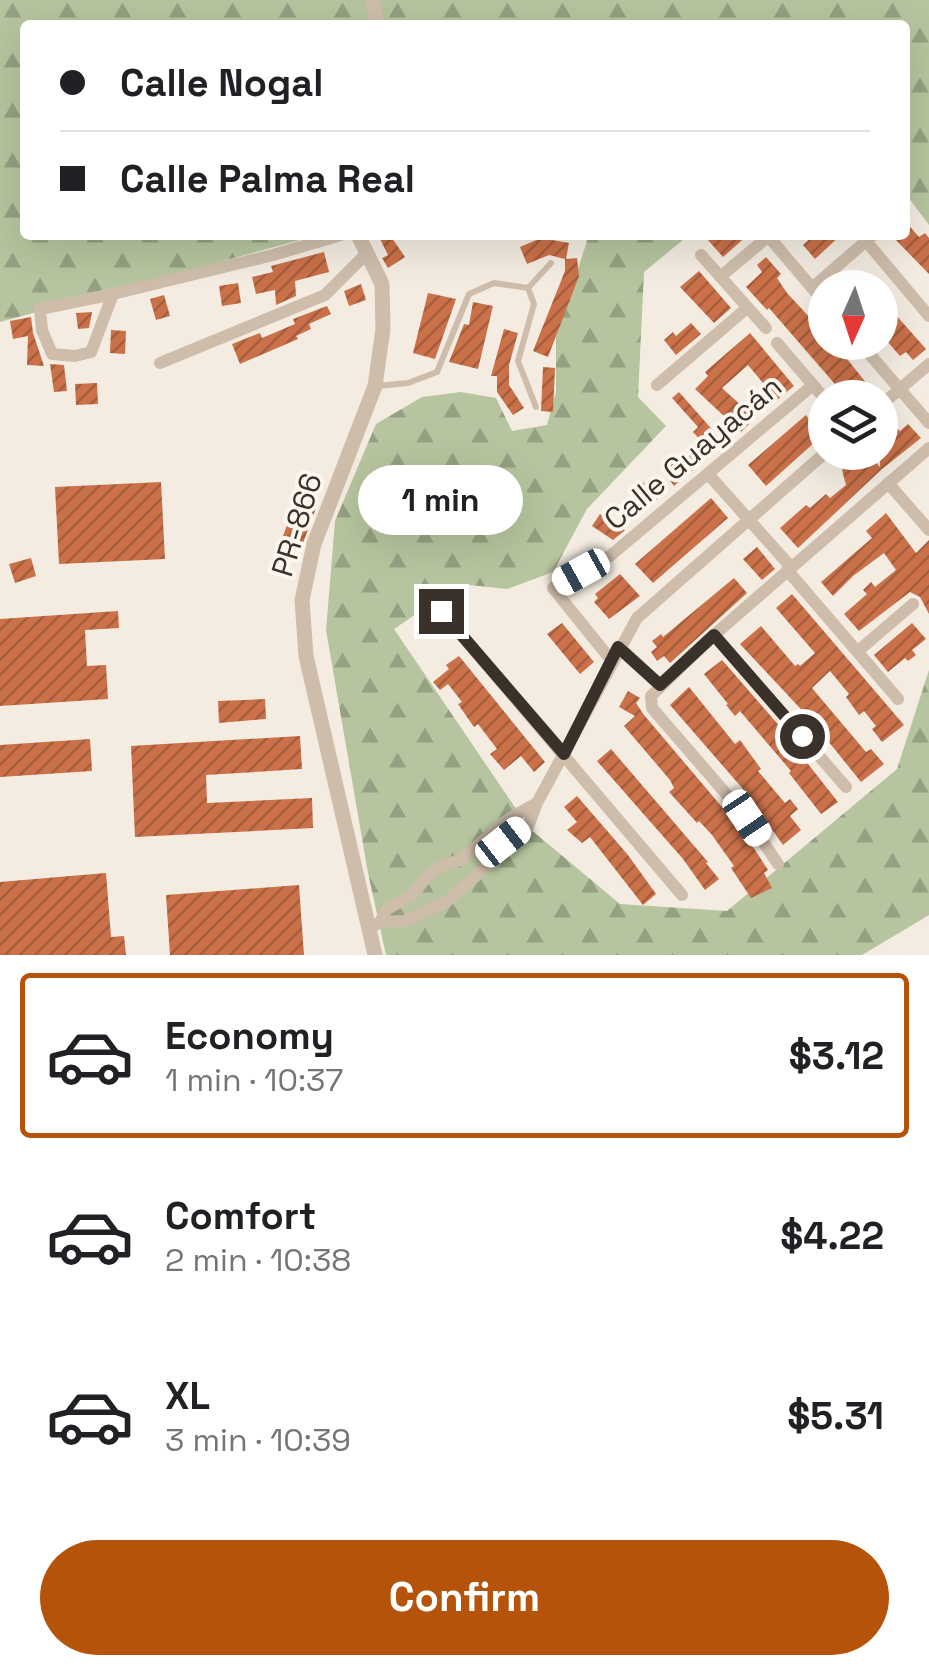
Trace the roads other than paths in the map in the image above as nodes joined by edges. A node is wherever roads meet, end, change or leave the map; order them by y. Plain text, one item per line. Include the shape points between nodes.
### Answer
1 (324, 240) edge
2 (360, 240) edge
3 (764, 240) edge
4 (772, 240) edge
5 (867, 240) edge
6 (871, 240) edge
7 (366, 254) junction
8 (701, 254) dead end
9 (551, 263) dead end
10 (833, 270) edge
11 (720, 277) junction
12 (808, 283) edge
13 (528, 288) junction
14 (113, 294) junction
15 (747, 308) junction
16 (929, 316) edge
17 (766, 328) dead end
18 (777, 342) dead end
19 (875, 360) edge
20 (160, 363) dead end
21 (929, 364) edge
22 (808, 380) edge
23 (657, 385) dead end
24 (375, 386) junction
25 (808, 388) edge
26 (900, 389) junction
27 (536, 407) dead end
28 (929, 423) edge
29 (929, 448) edge
30 (808, 468) edge
31 (709, 475) junction
32 (888, 483) junction
33 (749, 520) junction
34 (929, 530) edge
35 (789, 569) junction
36 (913, 604) dead end
37 (441, 611) dead end
38 (714, 635) junction
39 (858, 651) junction
40 (615, 654) junction
41 (660, 685) junction
42 (898, 699) dead end
43 (564, 754) junction
44 (846, 787) dead end
45 (537, 803) junction
46 (460, 860) junction
47 (778, 864) dead end
48 (473, 877) junction
49 (413, 895) junction
50 (682, 895) dead end
51 (424, 912) junction
52 (375, 925) junction
53 (375, 955) edge

1 - 14 street
2 - 7 street, PR-866 / PR-866
3 - 11 street
4 - 12 street
5 - 10 street
6 - 16 street
7 - 20 street via 325,295
7 - 24 street, PR-866 / PR-866 via 382,284
8 - 11 street
9 - 13 lane
11 - 15 street
13 - 24 lane via 494,283 469,294 437,372
13 - 27 lane via 534,304 518,361
14 - 14 street via 91,352 52,354 40,310
15 - 17 street
15 - 23 street
18 - 22 street
19 - 26 street
21 - 26 street
24 - 52 street, PR-866 / PR-866 via 314,544 302,600 306,656
25 - 31 street, Calle Guayacán
26 - 28 street
29 - 32 street
30 - 33 street
31 - 33 street
31 - 40 street, Calle Guayacán via 610,556 552,588
32 - 34 street
32 - 35 street
33 - 35 street
33 - 40 street via 637,618
35 - 38 street
35 - 39 street
36 - 39 street
37 - 43 street
38 - 41 street
38 - 44 street
39 - 42 street
40 - 41 street
40 - 43 street
41 - 47 street via 652,708
43 - 45 street
43 - 50 street
45 - 46 street
45 - 48 street via 526,832
46 - 48 street
46 - 49 street via 427,876
48 - 51 street
49 - 51 street
49 - 52 street via 387,909
51 - 52 street
52 - 53 street, PR-866 / PR-866

